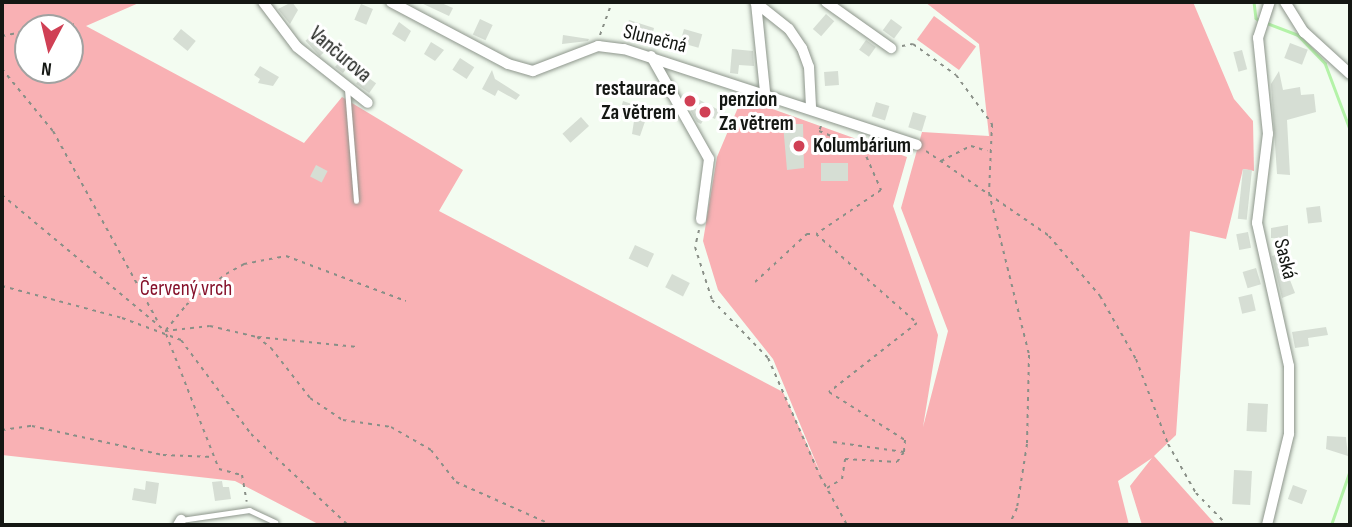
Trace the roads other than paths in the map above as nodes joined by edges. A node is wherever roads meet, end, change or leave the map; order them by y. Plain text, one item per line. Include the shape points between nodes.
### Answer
1 (263, 2) edge
2 (391, 2) edge
3 (755, 2) edge
4 (826, 2) edge
5 (1270, 2) edge
6 (1284, 2) edge
7 (891, 48) road end
8 (651, 55) junction
9 (1348, 73) edge
10 (347, 89) junction
11 (765, 92) junction
12 (368, 103) dead end
13 (811, 107) junction
14 (917, 145) road end
15 (356, 201) dead end
16 (701, 219) road end
17 (179, 522) edge
18 (275, 522) dead end
19 (1267, 525) edge

1 - 10 street, Vančurova via 297,47
2 - 8 street, Slunečná via 475,49 533,71 598,46
3 - 11 street
3 - 13 street via 789,29 802,48
4 - 7 street
5 - 19 street, Saská via 1258,38 1268,134 1257,223 1289,366 1289,434
6 - 9 street via 1304,32
8 - 11 street, Slunečná
8 - 16 street via 709,159
10 - 12 street, Vančurova
10 - 15 lane
11 - 13 street, Slunečná
13 - 14 street, Slunečná
17 - 18 lane via 248,510

